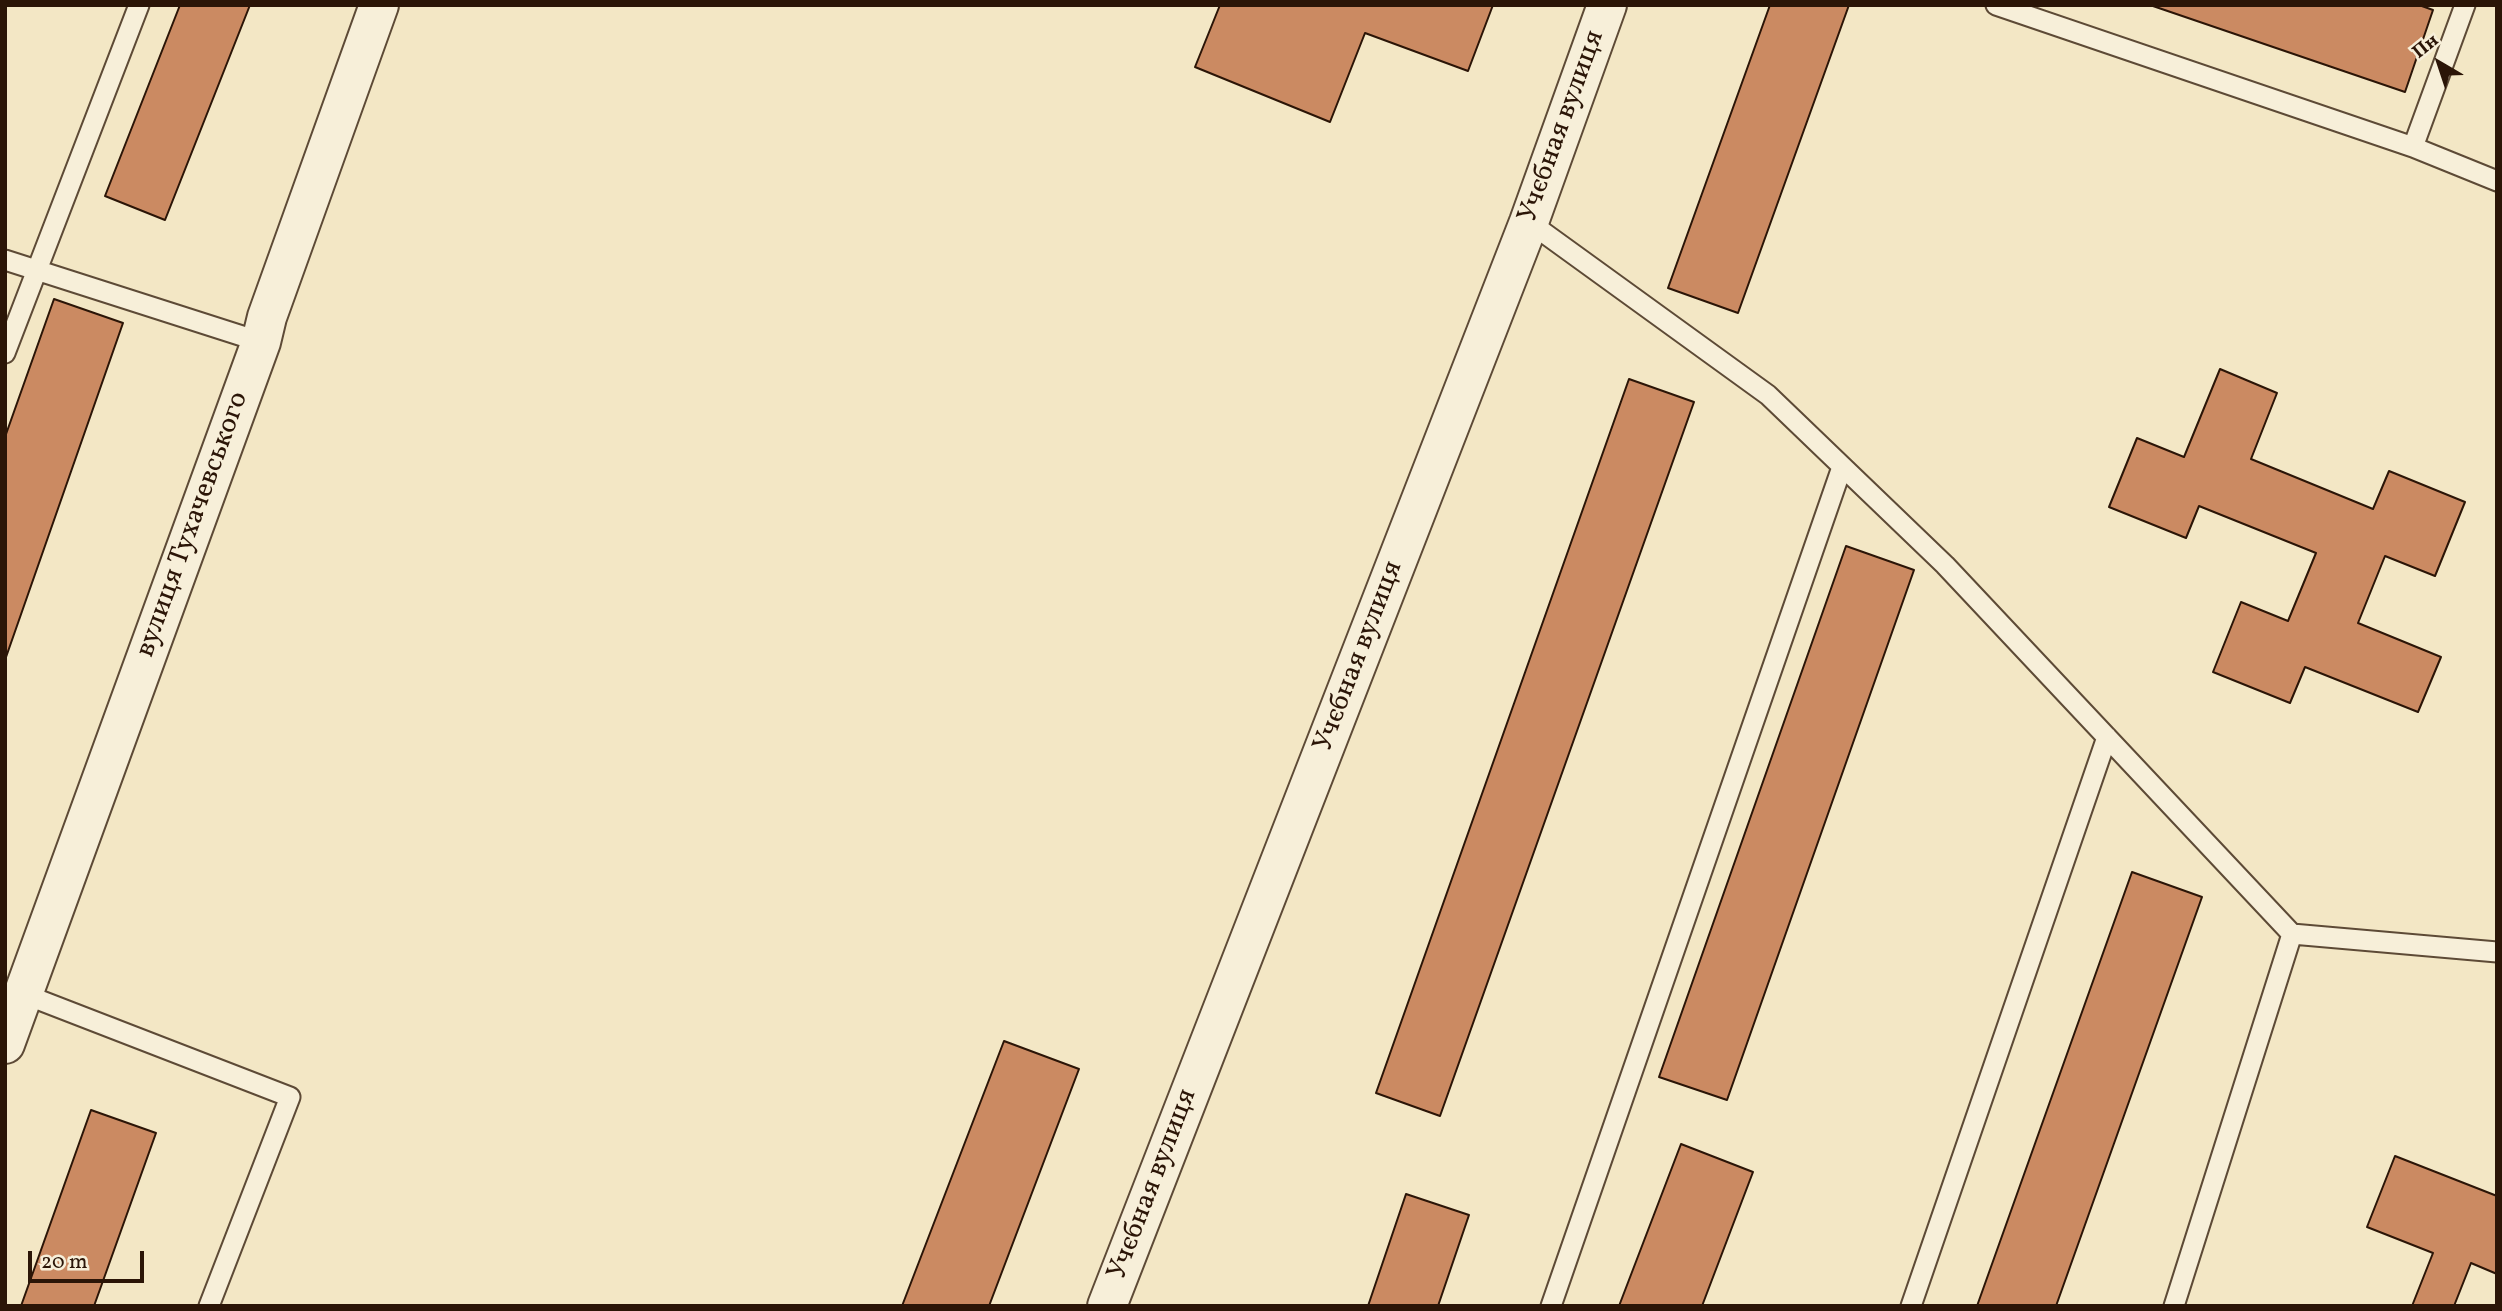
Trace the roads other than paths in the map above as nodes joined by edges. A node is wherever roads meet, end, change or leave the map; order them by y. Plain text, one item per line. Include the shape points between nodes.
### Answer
1 (139, 5) edge
2 (379, 5) edge
3 (1607, 5) edge
4 (1996, 5) edge
5 (2466, 5) edge
6 (2413, 147) junction
7 (2497, 181) edge
8 (1529, 222) junction
9 (5, 260) edge
10 (37, 270) junction
11 (261, 342) junction
12 (5, 353) edge
13 (1842, 467) junction
14 (2107, 737) junction
15 (2292, 934) junction
16 (2497, 952) edge
17 (14, 990) edge
18 (5, 1044) edge
19 (209, 1306) edge
20 (1107, 1306) edge
21 (1551, 1306) edge
22 (1911, 1306) edge
23 (2174, 1306) edge

1 - 10 lane
2 - 11 street, вулиця Тухачевського
3 - 8 street, Учєбная вулиця
4 - 6 lane
5 - 6 lane
6 - 7 lane
8 - 13 lane via 1768,395
8 - 20 street, Учєбная вулиця
9 - 10 lane
10 - 11 lane
10 - 12 lane
11 - 17 street, вулиця Тухачевського
13 - 14 lane via 1945,565
13 - 21 lane
14 - 15 lane
14 - 22 lane
15 - 16 lane
15 - 23 lane
17 - 18 street, вулиця Тухачевського
17 - 19 lane via 290,1097

